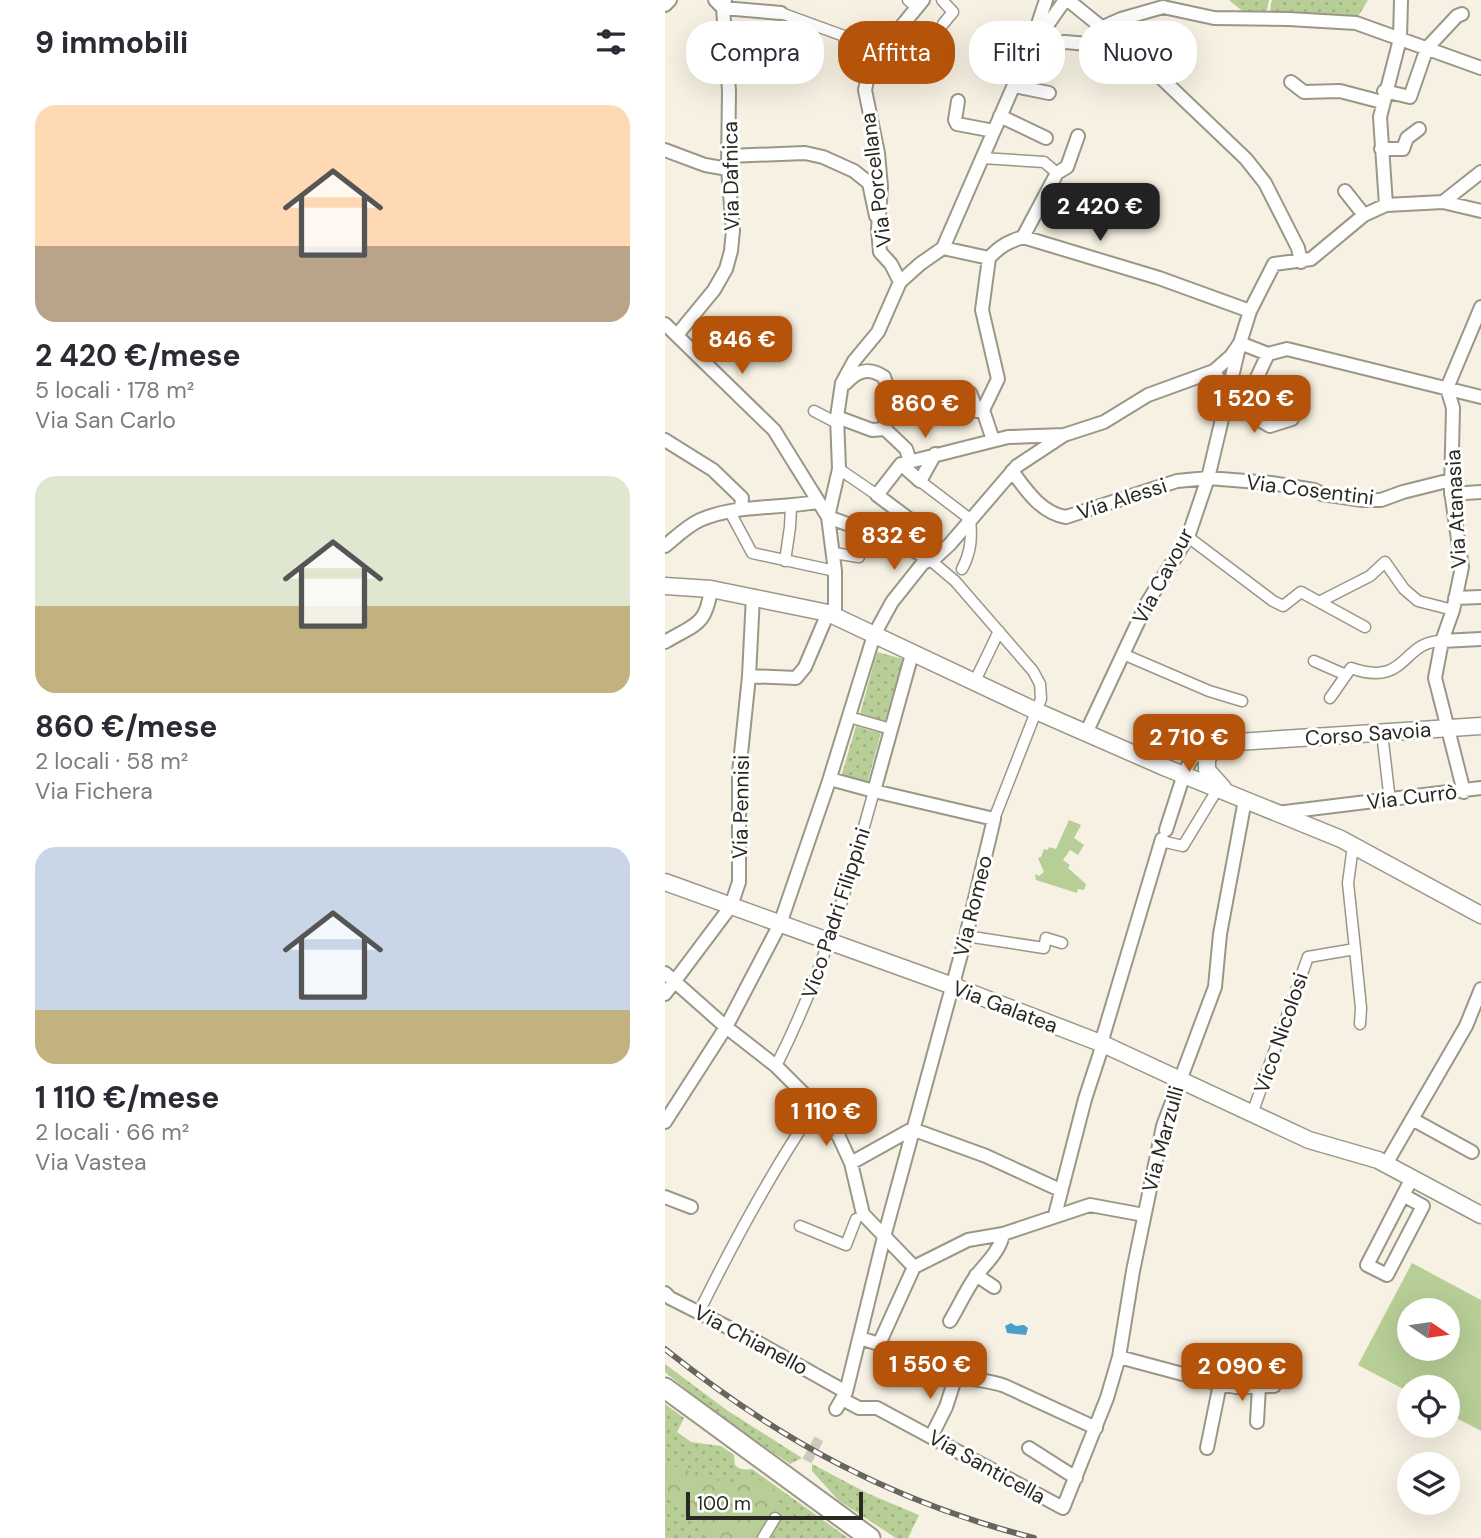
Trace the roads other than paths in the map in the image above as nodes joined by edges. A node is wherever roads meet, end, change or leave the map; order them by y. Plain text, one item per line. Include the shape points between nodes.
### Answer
1 (670, 0) edge
2 (941, 0) edge
3 (1046, 0) edge
4 (1401, 0) edge
5 (1070, 2) edge
6 (721, 3) edge
7 (916, 3) edge
8 (665, 5) edge
9 (781, 13) joint
10 (1462, 14) dead end
11 (903, 21) edge
12 (946, 21) edge
13 (1039, 21) edge
14 (1054, 21) edge
15 (1094, 21) edge
16 (1118, 21) edge
17 (838, 34) edge
18 (1400, 39) junction
19 (1427, 48) junction
20 (1481, 68) edge
21 (1291, 82) dead end
22 (866, 84) edge
23 (1167, 84) edge
24 (1014, 86) joint
25 (1049, 93) dead end
26 (1383, 97) junction
27 (958, 101) dead end
28 (1000, 116) junction
29 (1419, 129) dead end
30 (994, 131) junction
31 (1078, 135) dead end
32 (1046, 138) dead end
33 (1381, 149) junction
34 (665, 150) edge
35 (982, 158) junction
36 (728, 163) junction
37 (1481, 172) edge
38 (1057, 173) junction
39 (1345, 191) dead end
40 (1443, 202) junction
41 (1386, 205) junction
42 (1481, 211) edge
43 (1364, 215) junction
44 (878, 229) junction
45 (1023, 237) junction
46 (943, 248) junction
47 (989, 258) junction
48 (1301, 262) junction
49 (900, 282) junction
50 (1481, 307) edge
51 (1250, 311) junction
52 (665, 324) edge
53 (677, 335) junction
54 (1240, 343) junction
55 (1268, 354) junction
56 (1213, 370) junction
57 (841, 387) junction
58 (1447, 388) junction
59 (970, 393) dead end
60 (1226, 396) junction
61 (1481, 397) edge
62 (983, 410) junction
63 (814, 411) dead end
64 (1292, 419) dead end
65 (837, 420) junction
66 (885, 429) junction
67 (1064, 435) junction
68 (665, 440) edge
69 (993, 440) junction
70 (935, 454) junction
71 (906, 462) junction
72 (840, 468) junction
73 (1014, 468) junction
74 (1208, 478) junction
75 (920, 481) junction
76 (1451, 487) junction
77 (1481, 492) edge
78 (877, 495) junction
79 (817, 502) junction
80 (790, 507) junction
81 (732, 512) junction
82 (970, 519) junction
83 (831, 521) junction
84 (1188, 537) junction
85 (904, 545) junction
86 (665, 546) edge
87 (834, 553) junction
88 (859, 556) dead end
89 (785, 561) junction
90 (929, 562) junction
91 (962, 569) dead end
92 (835, 571) junction
93 (665, 586) edge
94 (711, 589) junction
95 (753, 596) junction
96 (1481, 597) edge
97 (1319, 602) junction
98 (1454, 604) junction
99 (828, 613) junction
100 (1365, 627) dead end
101 (999, 631) junction
102 (874, 635) junction
103 (1481, 639) edge
104 (1442, 641) junction
105 (665, 642) edge
106 (1123, 654) junction
107 (915, 655) junction
108 (1314, 662) dead end
109 (1346, 675) junction
110 (749, 676) junction
111 (974, 683) junction
112 (1330, 698) dead end
113 (1242, 701) dead end
114 (1036, 711) junction
115 (849, 717) junction
116 (1481, 726) edge
117 (891, 729) junction
118 (1447, 729) junction
119 (1087, 733) junction
120 (1381, 733) junction
121 (1211, 744) junction
122 (1129, 751) junction
123 (1183, 775) junction
124 (829, 782) junction
125 (1481, 788) edge
126 (1222, 791) junction
127 (1464, 792) junction
128 (875, 793) junction
129 (1245, 800) junction
130 (1390, 801) junction
131 (1277, 813) junction
132 (994, 819) junction
133 (1163, 836) junction
134 (1353, 846) junction
135 (665, 882) edge
136 (731, 906) junction
137 (1481, 915) edge
138 (780, 924) junction
139 (966, 936) junction
140 (831, 942) junction
141 (1062, 943) dead end
142 (1355, 949) junction
143 (670, 977) edge
144 (953, 986) junction
145 (1481, 989) edge
146 (665, 994) edge
147 (1360, 1024) dead end
148 (726, 1027) junction
149 (1103, 1044) junction
150 (776, 1066) junction
151 (1178, 1080) junction
152 (816, 1106) junction
153 (1252, 1114) junction
154 (1414, 1116) junction
155 (665, 1122) edge
156 (912, 1129) junction
157 (1472, 1152) dead end
158 (851, 1163) junction
159 (1386, 1164) junction
160 (1412, 1178) junction
161 (1060, 1190) junction
162 (1403, 1195) junction
163 (665, 1197) edge
164 (691, 1207) dead end
165 (1481, 1214) edge
166 (1055, 1215) junction
167 (1144, 1215) junction
168 (856, 1219) dead end
169 (800, 1226) dead end
170 (1003, 1234) junction
171 (884, 1237) junction
172 (914, 1267) junction
173 (976, 1275) junction
174 (994, 1287) dead end
175 (665, 1293) edge
176 (699, 1312) junction
177 (950, 1321) dead end
178 (860, 1338) junction
179 (882, 1345) junction
180 (1119, 1357) junction
181 (956, 1376) junction
182 (1220, 1384) junction
183 (1259, 1386) junction
184 (1274, 1386) dead end
185 (665, 1388) edge
186 (840, 1397) junction
187 (874, 1409) joint
188 (1258, 1422) dead end
189 (1096, 1428) junction
190 (931, 1437) junction
191 (1029, 1448) dead end
192 (1207, 1448) dead end
193 (1076, 1478) junction
194 (1063, 1508) joint
195 (775, 1518) dead end
196 (763, 1538) edge
197 (870, 1538) edge

1 - 8 street
2 - 12 street via 953,12
3 - 13 street
4 - 18 street
5 - 14 street
5 - 15 street
6 - 9 street
6 - 36 street, Via Dafnica via 729,91
7 - 11 street
9 - 17 street
10 - 19 street
16 - 18 street via 1163,7 1214,18 1356,23
18 - 19 street
18 - 26 street
19 - 20 street
19 - 26 street via 1410,97
21 - 26 street via 1304,92
22 - 44 street, Via Porcellana via 881,187
23 - 48 street via 1265,183
24 - 25 street
24 - 28 street
26 - 33 street
27 - 30 street via 957,124
28 - 30 street
28 - 32 street
29 - 33 street via 1407,138 1403,149
30 - 35 street
31 - 38 street via 1067,167
33 - 41 street
34 - 36 street via 705,165
35 - 38 street via 1044,162
35 - 46 street
36 - 44 street via 805,153 842,165 869,183
36 - 53 street, Via Dafnica via 733,230 726,269
37 - 40 street
38 - 45 street
39 - 43 street
40 - 41 street
40 - 42 street
41 - 43 street
43 - 48 street via 1311,259
44 - 49 street, Via Porcellana via 880,252
45 - 47 street via 999,247
45 - 51 street
46 - 47 street
46 - 49 street
47 - 62 street via 982,310 998,379
48 - 51 street, Via Cavour via 1273,264
49 - 57 street via 878,332 854,361
50 - 58 street
51 - 54 street, Via Cavour
52 - 53 street
53 - 79 street via 774,430
54 - 55 street
54 - 56 street
54 - 60 street, Via Cavour
55 - 58 street via 1287,349
55 - 60 street via 1246,401
56 - 60 street
56 - 67 street via 1148,395 1104,422
57 - 65 street
57 - 66 street via 859,371 884,377
58 - 61 street
58 - 76 street, Via Atanasia via 1453,408
59 - 62 street via 977,411
60 - 64 street via 1270,426
60 - 74 street, Via Cavour
62 - 69 street
63 - 65 street
65 - 66 street
65 - 72 street
66 - 71 street via 906,449
67 - 69 street
67 - 73 street
68 - 81 street via 713,470 742,498
69 - 70 street
70 - 71 street
70 - 75 street
71 - 75 street
71 - 78 street
72 - 78 street
72 - 83 street
73 - 74 street, Via Alessi via 1035,501 1066,517 1177,481
73 - 82 street
74 - 76 street, Via Cosentini via 1372,500
74 - 84 street, Via Cavour
75 - 82 street
76 - 77 street, Via Cosentini
76 - 98 street, Via Atanasia via 1462,567
78 - 85 street via 918,525
79 - 80 street
79 - 83 street
80 - 81 street
80 - 89 street
81 - 86 street via 698,520
81 - 89 street via 752,553
82 - 90 street
82 - 91 street via 971,545
83 - 85 street
83 - 87 street
84 - 97 street via 1283,606 1301,592
84 - 106 street, Via Cavour via 1147,603
85 - 90 street
87 - 88 street
87 - 92 street
89 - 92 street
90 - 101 street via 954,581
90 - 102 street via 892,601
92 - 99 street via 836,593
93 - 94 street
94 - 95 street
94 - 105 street via 705,616
95 - 99 street
95 - 110 street, Via Pennisi
96 - 98 street
97 - 98 street via 1370,576 1385,562 1418,601
97 - 100 street
98 - 104 street, Via Atanasia
99 - 102 street
99 - 110 street via 796,678
101 - 111 street
101 - 114 street via 1040,684
102 - 107 street
102 - 115 street
103 - 104 street
104 - 109 street via 1429,641 1390,671 1374,675 1351,668
104 - 118 street, Via Atanasia via 1435,678
106 - 113 street
106 - 119 street, Via Cavour
107 - 111 street
107 - 117 street
108 - 109 street
109 - 112 street
110 - 136 street, Via Pennisi via 739,773 739,882
111 - 114 street
114 - 119 street
114 - 132 street, Via Romeo
115 - 117 street
115 - 124 street
116 - 118 street, Corso Savoia
117 - 128 street
118 - 120 street, Corso Savoia
118 - 127 street, Via Atanasia
119 - 122 street
120 - 121 street, Corso Savoia
120 - 130 street
121 - 122 street, Corso Savoia via 1153,753
121 - 123 street via 1191,760
121 - 126 street via 1206,770
122 - 123 street
123 - 126 street
123 - 133 street
124 - 128 street
124 - 138 street
125 - 127 street, Via Currò
126 - 129 street
126 - 133 street via 1183,846
127 - 130 street, Via Currò
128 - 132 street
128 - 140 street, Vico Padri Filippini
129 - 131 street
129 - 151 street, Via Marzulli via 1215,987
130 - 131 street, Via Currò
131 - 134 street
132 - 139 street, Via Romeo
133 - 149 street
134 - 137 street
134 - 142 street via 1348,883
135 - 136 street, Via Galatea
136 - 138 street, Via Galatea
136 - 143 street, Via Pennisi
138 - 140 street, Via Galatea
138 - 148 street
139 - 141 street via 1044,948 1047,938
139 - 144 street, Via Romeo
140 - 144 street, Via Galatea
140 - 150 street, Vico Padri Filippini
142 - 147 street
142 - 153 street, Vico Nicolosi via 1308,957
143 - 146 street, Via Pennisi
143 - 148 street
144 - 149 street, Via Galatea
144 - 156 street, Via Romeo
145 - 154 street via 1466,1026
148 - 150 street
148 - 155 street
149 - 151 street, Via Galatea
149 - 161 street
150 - 152 street
151 - 153 street, Via Galatea
151 - 167 street, Via Marzulli
152 - 158 street
152 - 176 street via 782,1156
153 - 159 street, Via Galatea via 1309,1140
154 - 157 street
154 - 159 street
156 - 158 street
156 - 161 street
156 - 171 street, Via Romeo
158 - 171 street via 863,1214
159 - 160 street, Via Galatea
160 - 162 street
160 - 165 street, Via Galatea
161 - 166 street
162 - 162 street via 1423,1206 1387,1275 1367,1265
163 - 164 street
166 - 167 street via 1090,1205
166 - 170 street
167 - 180 street, Via Marzulli
168 - 169 street via 846,1245
170 - 172 street via 968,1240
170 - 173 street
171 - 172 street
171 - 178 street, Via Romeo
172 - 179 street
173 - 174 street
173 - 177 street
175 - 176 street, Via Chianello
176 - 186 street, Via Chianello
178 - 179 street
178 - 186 street, Via Romeo
179 - 181 street
180 - 182 street
180 - 189 street, Via Marzulli
181 - 189 street via 1005,1386
181 - 190 street
182 - 183 street
182 - 192 street
183 - 184 street
183 - 188 street
185 - 197 main road
186 - 187 street, Via Chianello via 859,1408
187 - 190 street, Via Santicella
189 - 193 street, Via Marzulli
190 - 194 street, Via Santicella
191 - 193 street
193 - 194 street, Via Marzulli
195 - 196 street

